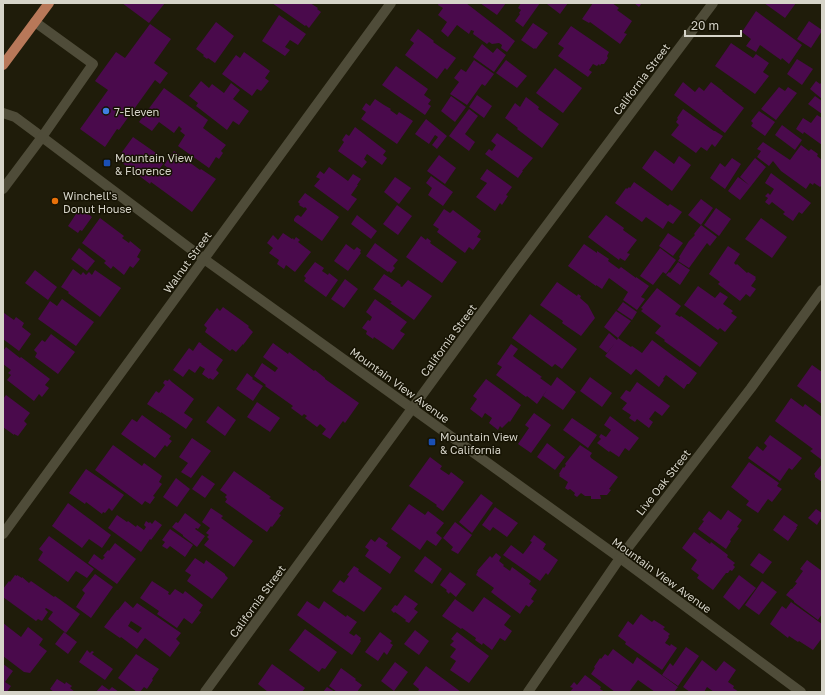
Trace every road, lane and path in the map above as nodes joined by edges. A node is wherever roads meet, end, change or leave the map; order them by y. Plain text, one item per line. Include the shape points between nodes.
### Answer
1 (49, 3) edge
2 (391, 3) edge
3 (713, 3) edge
4 (35, 22) junction
5 (3, 65) edge
6 (3, 113) edge
7 (42, 137) junction
8 (3, 189) edge
9 (204, 259) junction
10 (822, 290) edge
11 (413, 408) junction
12 (3, 534) edge
13 (620, 558) junction
14 (205, 692) edge
15 (528, 692) edge
16 (801, 692) edge

1 - 4 main road
2 - 9 street, Walnut Street
3 - 11 street, California Street
4 - 5 main road
4 - 7 street via 93,64
6 - 7 street, Mountain View Avenue via 14,117
7 - 8 street
7 - 9 street, Mountain View Avenue
9 - 11 street, Mountain View Avenue
9 - 12 street, Walnut Street
10 - 13 street, Live Oak Street via 751,388
11 - 13 street, Mountain View Avenue
11 - 14 street, California Street
13 - 15 street, Live Oak Street
13 - 16 street, Mountain View Avenue

